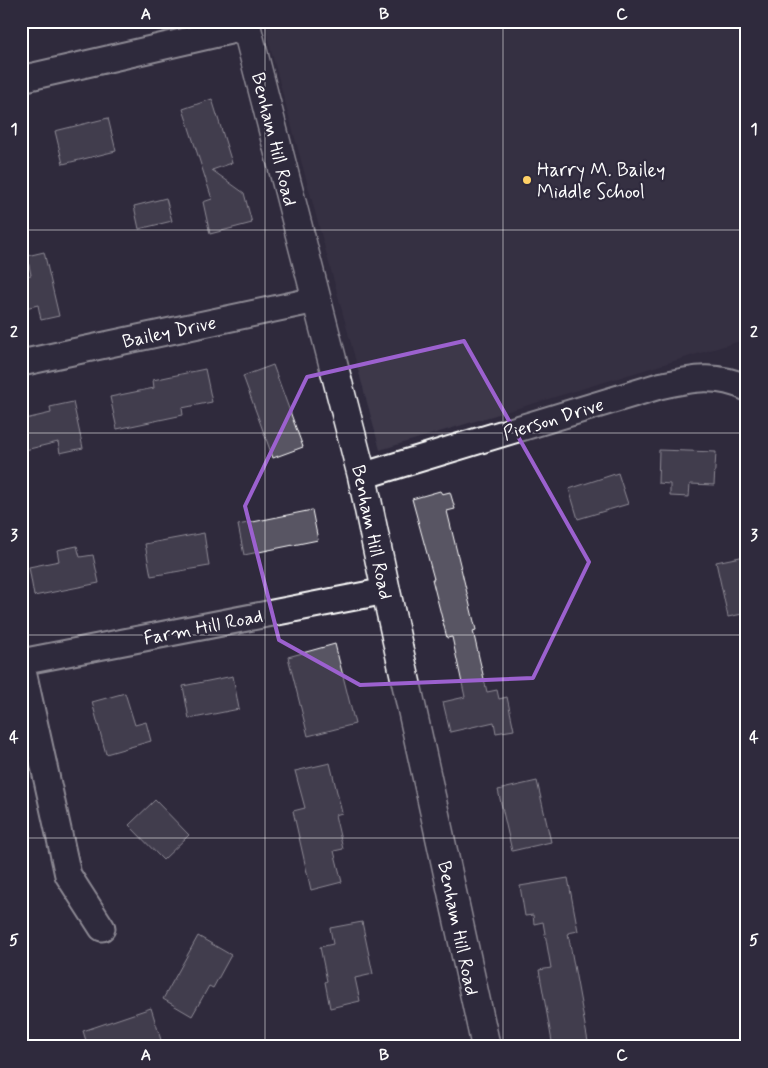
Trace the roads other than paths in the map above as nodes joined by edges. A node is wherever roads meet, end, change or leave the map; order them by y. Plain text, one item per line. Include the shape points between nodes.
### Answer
1 (246, 24) edge
2 (21, 79) edge
3 (316, 300) junction
4 (21, 363) edge
5 (747, 388) edge
6 (362, 476) junction
7 (386, 591) junction
8 (21, 662) edge
9 (102, 928) dead end
10 (486, 1047) edge

1 - 2 street
1 - 3 street, Benham Hill Road
3 - 4 street, Bailey Drive
3 - 6 street, Benham Hill Road
5 - 6 street, Pierson Drive via 715,378 687,379
6 - 7 street, Benham Hill Road
7 - 8 street, Farm Hill Road
7 - 10 street, Benham Hill Road
8 - 9 street via 68,875

